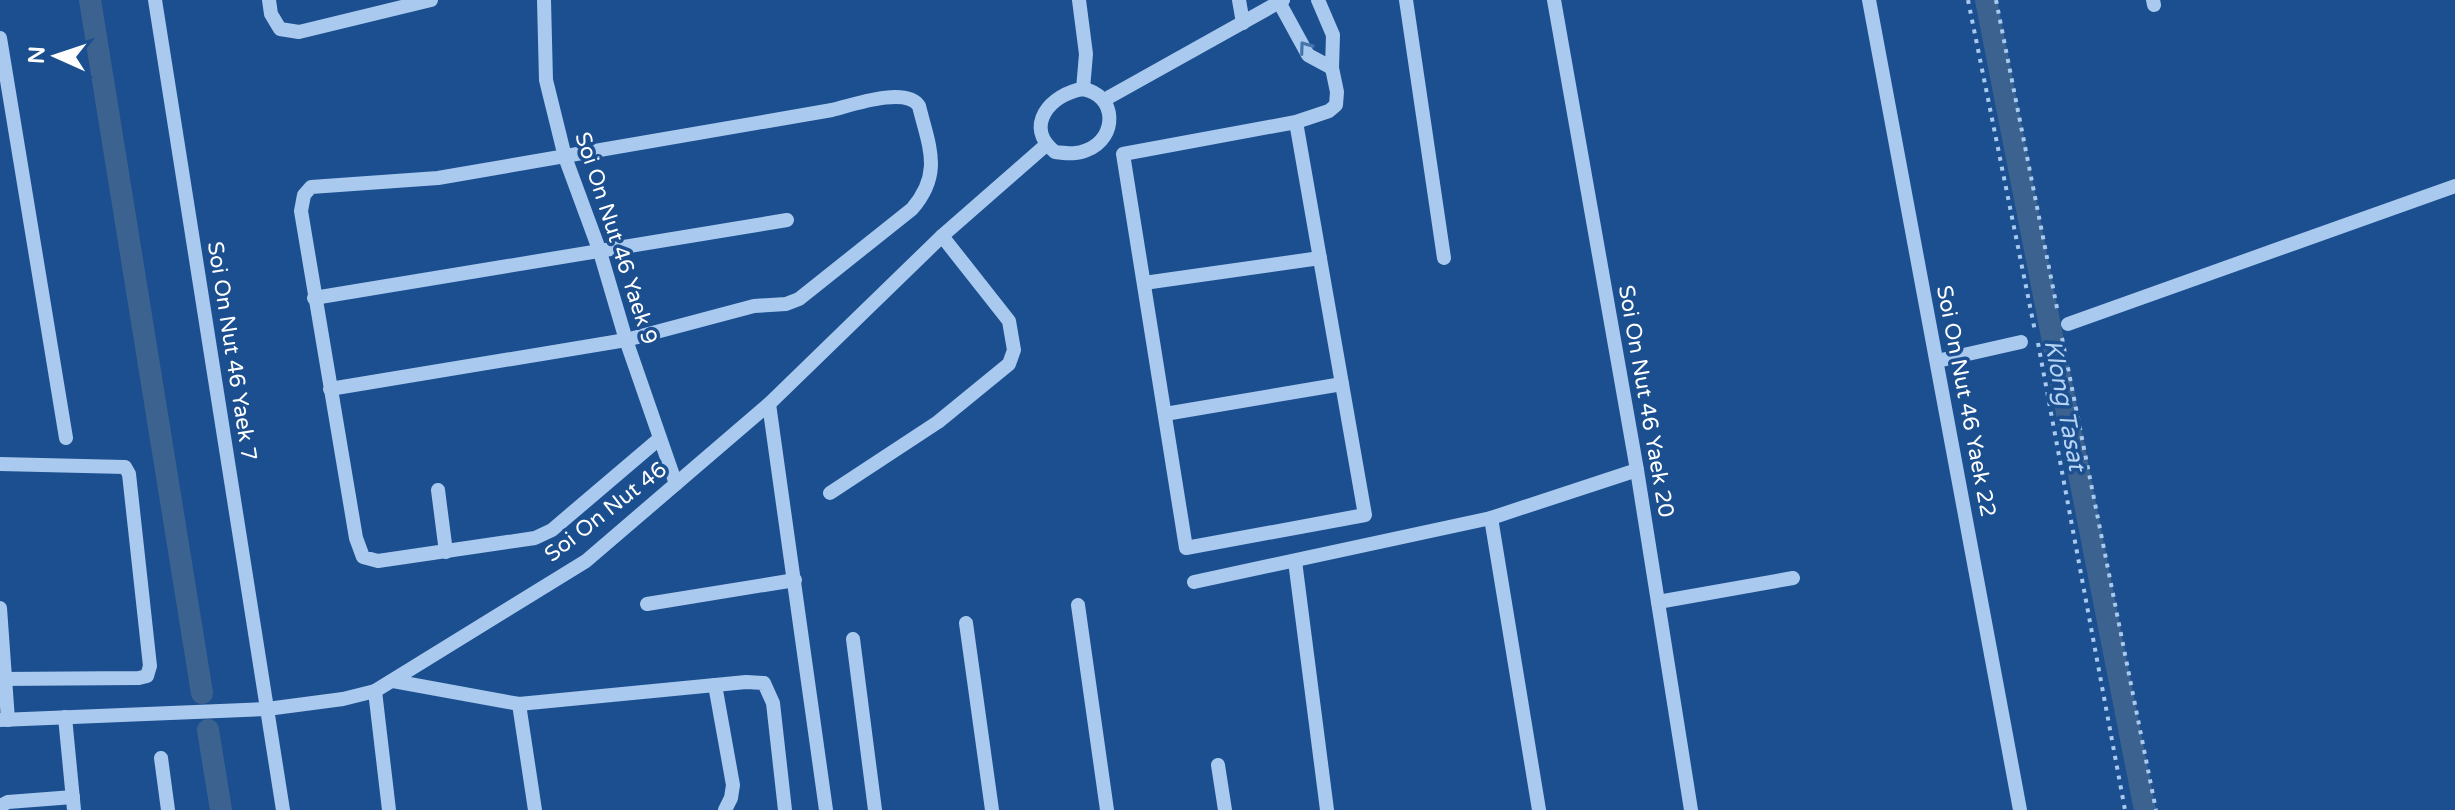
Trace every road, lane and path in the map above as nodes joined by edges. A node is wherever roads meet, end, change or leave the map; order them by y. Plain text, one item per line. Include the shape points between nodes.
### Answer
1 (155, 0) edge
2 (269, 0) edge
3 (431, 0) edge
4 (544, 0) edge
5 (1079, 0) edge
6 (1239, 0) edge
7 (1318, 0) edge
8 (1406, 0) edge
9 (1554, 0) edge
10 (1869, 0) edge
11 (1968, 0) edge
12 (1996, 0) edge
13 (1281, 1) edge
14 (1243, 23) junction
15 (0, 38) edge
16 (1332, 68) junction
17 (1083, 89) junction
18 (1104, 100) junction
19 (1296, 122) junction
20 (1046, 145) junction
21 (565, 157) junction
22 (2455, 186) edge
23 (787, 220) dead end
24 (942, 236) junction
25 (600, 252) junction
26 (1320, 258) junction
27 (1444, 258) dead end
28 (1144, 283) junction
29 (314, 298) junction
30 (2068, 324) dead end
31 (626, 340) junction
32 (2021, 342) dead end
33 (1937, 361) junction
34 (1342, 384) junction
35 (330, 389) junction
36 (769, 404) junction
37 (1165, 414) junction
38 (66, 438) dead end
39 (659, 439) junction
40 (0, 464) edge
41 (1637, 470) junction
42 (676, 484) junction
43 (438, 490) dead end
44 (830, 493) dead end
45 (1491, 518) junction
46 (446, 552) junction
47 (1295, 561) junction
48 (1793, 578) dead end
49 (795, 580) junction
50 (1194, 582) dead end
51 (1658, 602) junction
52 (647, 604) dead end
53 (1078, 605) dead end
54 (0, 608) edge
55 (966, 623) dead end
56 (853, 639) dead end
57 (3, 679) edge
58 (393, 681) junction
59 (715, 685) junction
60 (375, 691) junction
61 (519, 704) junction
62 (267, 709) junction
63 (65, 717) junction
64 (4, 720) edge
65 (161, 758) dead end
66 (1218, 765) dead end
67 (74, 804) edge
68 (0, 806) edge
69 (168, 810) edge
70 (283, 810) edge
71 (389, 810) edge
72 (535, 810) edge
73 (725, 810) edge
74 (785, 810) edge
75 (826, 810) edge
76 (875, 810) edge
77 (992, 810) edge
78 (1107, 810) edge
79 (1225, 810) edge
80 (1327, 810) edge
81 (1539, 810) edge
82 (1691, 810) edge
83 (2020, 810) edge
84 (2125, 810) edge
85 (2156, 810) edge

1 - 62 street, Soi On Nut 46 Yaek 7
2 - 3 street via 280,29 299,32
4 - 21 street, Soi On Nut 46 Yaek 9 via 546,80
5 - 17 street via 1086,54
6 - 14 street
7 - 16 street via 1333,35
8 - 27 street
9 - 41 street, Soi On Nut 46 Yaek 20
10 - 33 street, Soi On Nut 46 Yaek 22
11 - 84 path
12 - 85 path
13 - 14 street
16 -> 13 street via 1308,55
14 - 18 street
15 - 38 street
16 - 19 street via 1336,105
17 - 18 street
17 - 20 street via 1061,94 1045,111
18 - 20 street via 1110,119 1098,144 1070,154
19 - 26 street
19 - 28 street via 1123,154
20 - 24 street, Soi On Nut 46
21 - 25 street, Soi On Nut 46 Yaek 9
21 - 29 street via 438,178 311,187 301,211
21 - 31 street via 899,96 908,96 919,106 932,159 926,193 822,281 786,304 754,306
22 - 30 street
23 - 25 street
24 - 36 street, Soi On Nut 46
24 - 44 street via 1009,321 1014,350 1009,364 938,422
25 - 29 street
25 - 31 street, Soi On Nut 46 Yaek 9
26 - 28 street
26 - 34 street
28 - 37 street
29 - 35 street
31 - 35 street
31 - 39 street, Soi On Nut 46 Yaek 9
32 - 33 street
33 - 83 street, Soi On Nut 46 Yaek 22
34 - 37 street
34 - 37 street via 1365,515 1186,548
35 - 46 street via 363,557 378,561
36 - 42 street, Soi On Nut 46
36 - 49 street
39 - 42 street, Soi On Nut 46 Yaek 9
39 - 46 street via 552,530 517,542
40 - 57 street via 125,467 150,666 147,676 139,678
41 - 45 street
41 - 51 street, Soi On Nut 46 Yaek 20
42 - 58 street, Soi On Nut 46 via 586,561
43 - 46 street
45 - 47 street
45 - 81 street
47 - 50 street
47 - 80 street
48 - 51 street
49 - 52 street
49 - 75 street
51 - 82 street, Soi On Nut 46 Yaek 20
53 - 78 street
54 - 57 street
55 - 77 street
56 - 76 street
57 - 64 street
58 - 60 street, Soi On Nut 46
58 - 61 street
59 - 61 street
59 - 73 street via 733,785
59 - 74 street via 764,683 773,703
60 - 62 street, Soi On Nut 46
60 - 71 street
61 - 72 street
62 - 63 street, Soi On Nut 46
62 - 70 street, Soi On Nut 46 Yaek 7
63 - 64 street, Soi On Nut 46
63 - 67 street
65 - 69 street
66 - 79 street
67 - 68 street

